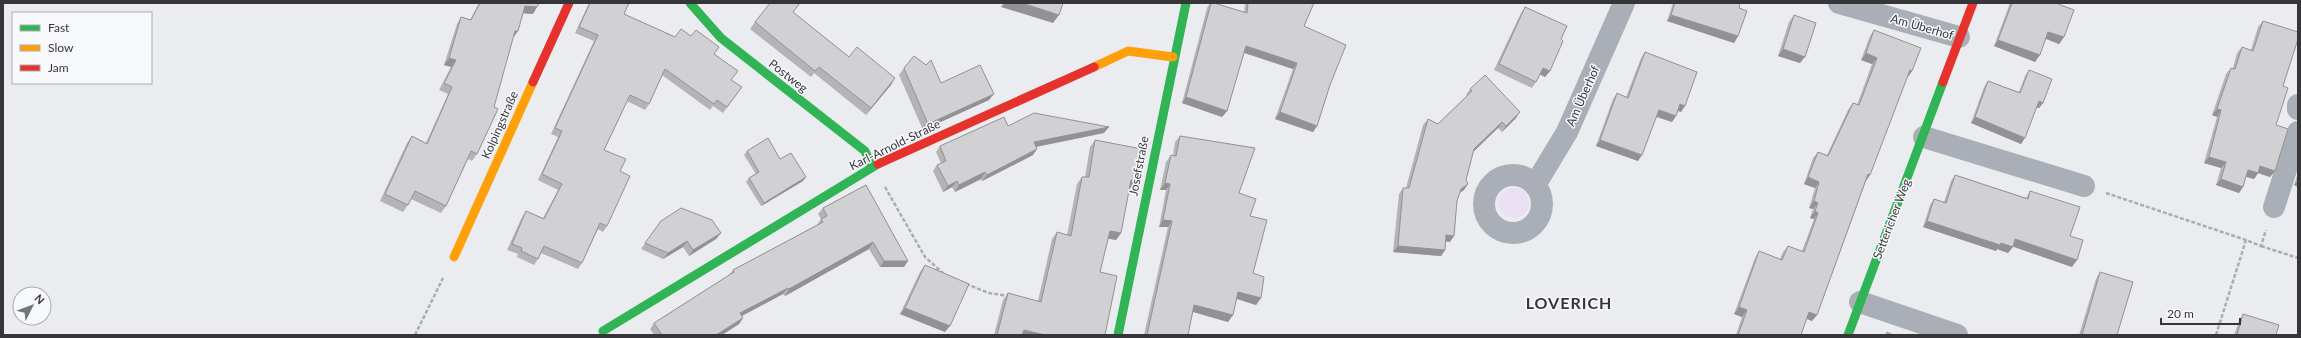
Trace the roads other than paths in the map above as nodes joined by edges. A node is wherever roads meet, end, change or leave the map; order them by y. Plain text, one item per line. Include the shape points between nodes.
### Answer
1 (569, 3) edge
2 (690, 3) edge
3 (1186, 3) edge
4 (1624, 3) edge
5 (1839, 3) edge
6 (1973, 3) edge
7 (1959, 37) junction
8 (1173, 57) junction
9 (2298, 105) edge
10 (2298, 109) edge
11 (2298, 132) edge
12 (1924, 136) junction
13 (872, 167) junction
14 (1535, 185) dead end
15 (2084, 186) road end
16 (2274, 207) road end
17 (454, 257) road end
18 (1860, 302) junction
19 (603, 331) dead end
20 (1118, 335) edge
21 (1848, 335) edge
22 (1957, 335) edge

1 - 17 street, Kolpingstraße
2 - 13 street, Postweg via 721,38 865,151
3 - 8 street, Josefstraße
4 - 14 street, Am Überhof via 1567,132
5 - 7 street, Am Überhof
6 - 7 street, Settericher Weg
7 - 12 street, Settericher Weg
8 - 13 street, Karl-Arnold-Straße via 1128,51
8 - 20 street, Josefstraße
9 - 10 street
11 - 16 street
12 - 15 street
12 - 18 street, Settericher Weg
13 - 19 street, Karl-Arnold-Straße
18 - 21 street, Settericher Weg
18 - 22 street

